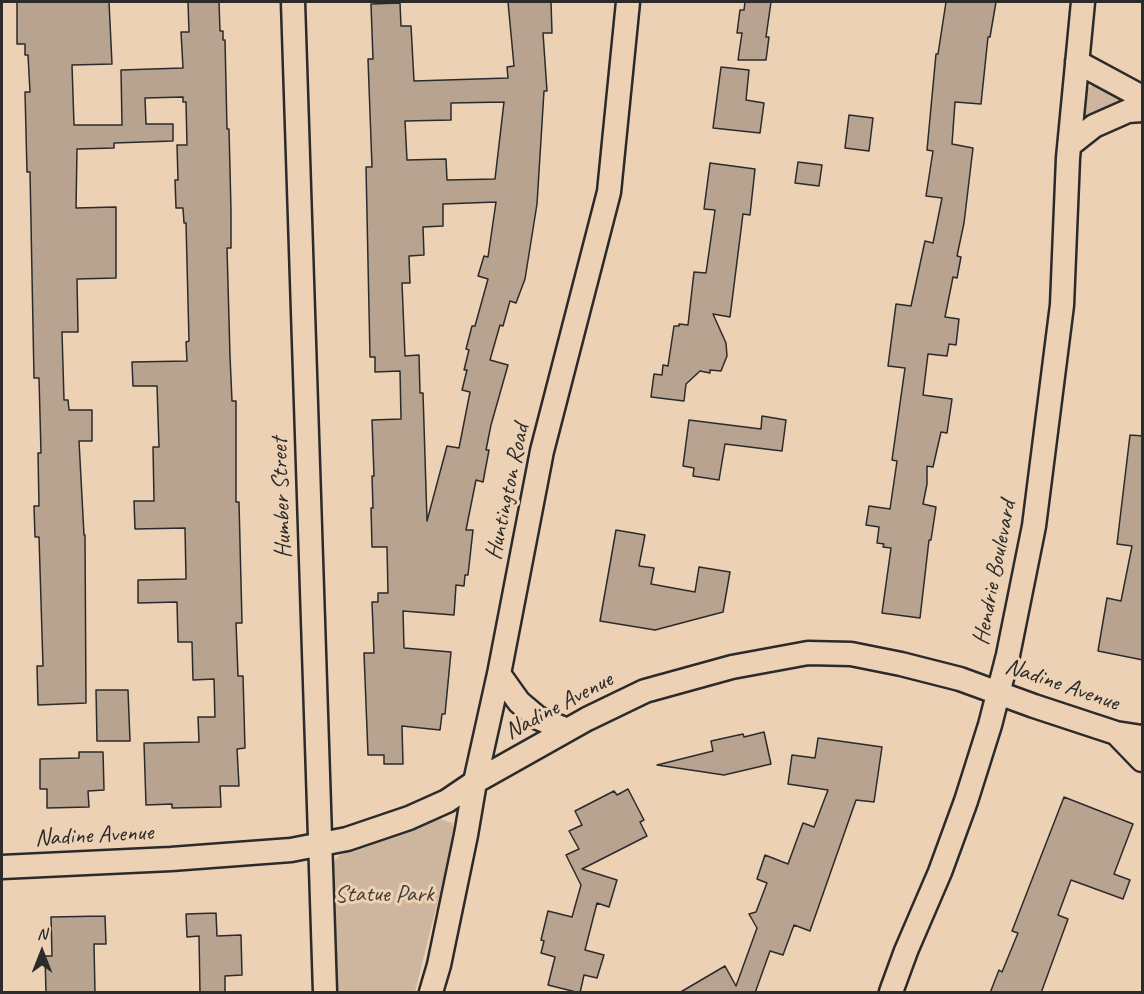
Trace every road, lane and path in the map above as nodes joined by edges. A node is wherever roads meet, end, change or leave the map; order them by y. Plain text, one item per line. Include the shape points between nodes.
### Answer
1 (293, 2) edge
2 (628, 2) edge
3 (1083, 2) edge
4 (1077, 62) junction
5 (1143, 97) edge
6 (1143, 110) edge
7 (1070, 145) junction
8 (499, 674) junction
9 (998, 693) junction
10 (567, 730) junction
11 (1116, 733) junction
12 (1143, 737) edge
13 (1143, 760) edge
14 (475, 782) junction
15 (320, 845) junction
16 (2, 867) edge
17 (325, 993) edge
18 (431, 993) edge
19 (891, 993) edge

1 - 15 street, Humber Street
2 - 8 street, Huntington Road via 609,192 542,451
3 - 4 street, Hendrie Boulevard
4 - 5 street
4 - 7 street, Hendrie Boulevard
6 - 7 street via 1128,111 1094,126
7 - 9 street, Hendrie Boulevard via 1062,305 1036,503
8 - 10 street via 511,694 531,713
8 - 14 street, Huntington Road
9 - 10 street, Nadine Avenue via 901,664 851,654 808,653 732,667 645,691
9 - 11 street, Nadine Avenue
9 - 19 street, Hendrie Boulevard via 966,801
10 - 14 street, Nadine Avenue
11 - 12 street, Nadine Avenue
11 - 13 street
14 - 15 street, Nadine Avenue via 447,801 409,818
14 - 18 street, Huntington Road
15 - 16 street, Nadine Avenue via 171,859
15 - 17 street, Humber Street

